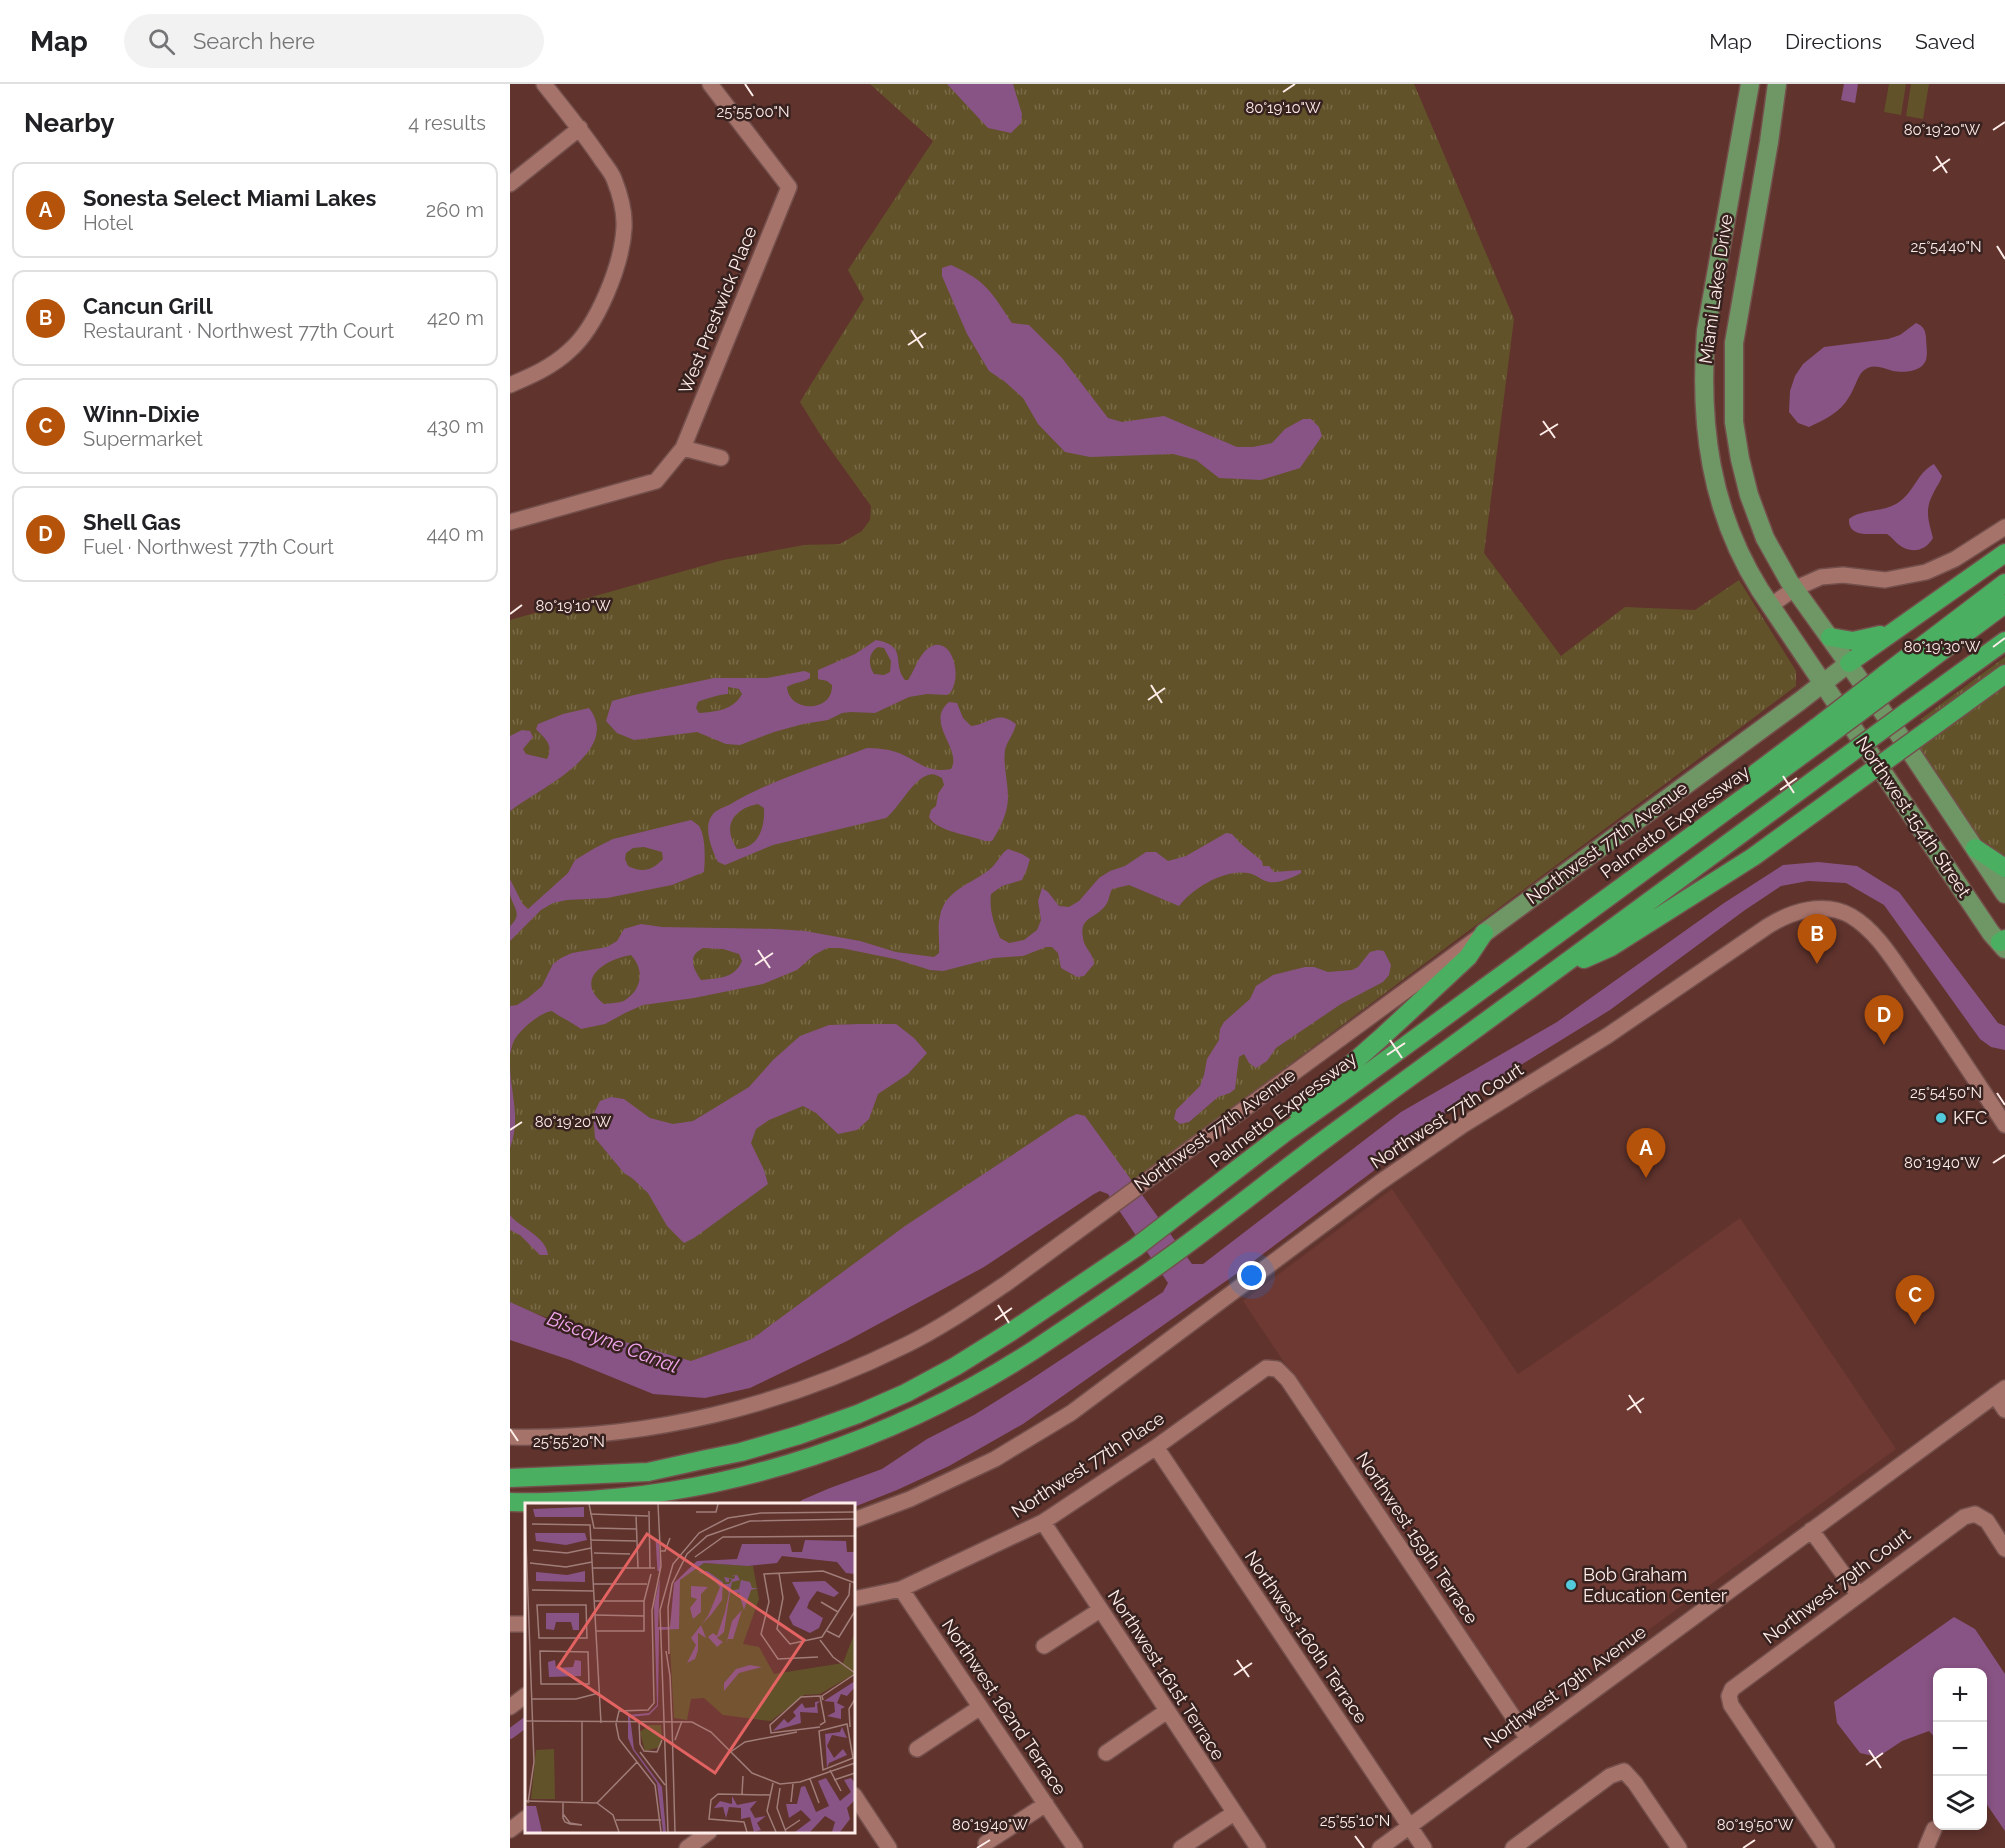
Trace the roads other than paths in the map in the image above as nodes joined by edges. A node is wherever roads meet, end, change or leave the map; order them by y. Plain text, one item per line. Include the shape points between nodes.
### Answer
1 (544, 84) edge
2 (710, 84) edge
3 (1749, 84) edge
4 (1777, 84) edge
5 (580, 128) junction
6 (510, 184) edge
7 (510, 385) edge
8 (683, 448) junction
9 (721, 458) dead end
10 (510, 522) edge
11 (2005, 526) edge
12 (2005, 553) edge
13 (2005, 583) edge
14 (1794, 589) junction
15 (2005, 604) edge
16 (1770, 606) junction
17 (1887, 634) junction
18 (1830, 637) junction
19 (2005, 641) edge
20 (1849, 663) junction
21 (2005, 674) edge
22 (1888, 682) junction
23 (1822, 683) junction
24 (1976, 848) junction
25 (2005, 868) edge
26 (2005, 894) edge
27 (1484, 933) junction
28 (2003, 944) edge
29 (1545, 978) junction
30 (2005, 1125) edge
31 (1283, 1134) junction
32 (1266, 1368) joint
33 (2000, 1392) edge
34 (2005, 1410) edge
35 (510, 1437) edge
36 (1156, 1447) junction
37 (510, 1478) edge
38 (510, 1502) edge
39 (855, 1520) edge
40 (1043, 1522) junction
41 (1811, 1530) junction
42 (2005, 1549) edge
43 (901, 1589) junction
44 (1858, 1594) junction
45 (855, 1599) edge
46 (1100, 1610) junction
47 (1044, 1646) dead end
48 (525, 1696) edge
49 (510, 1707) edge
50 (980, 1708) junction
51 (1167, 1711) junction
52 (1528, 1739) junction
53 (917, 1749) dead end
54 (1106, 1753) dead end
55 (855, 1797) edge
56 (1046, 1804) junction
57 (1234, 1813) junction
58 (525, 1819) edge
59 (1409, 1826) junction
60 (510, 1830) edge
61 (1934, 1830) dead end
62 (709, 1833) edge
63 (986, 1843) dead end
64 (887, 1847) edge
65 (687, 1848) edge
66 (1075, 1848) edge
67 (1181, 1848) edge
68 (1258, 1848) edge
69 (1380, 1848) edge
70 (1424, 1848) edge
71 (1513, 1848) edge
72 (1679, 1848) edge
73 (1827, 1848) edge
74 (1926, 1848) edge

1 - 5 street
2 - 8 street, West Prestwick Place via 789,187
3 - 16 main road, Miami Lakes Drive via 1706,331 1704,400 1710,456 1723,510 1744,563
4 - 14 main road, Miami Lakes Drive via 1734,343 1733,411 1749,495 1765,538
5 - 6 street
5 - 7 street via 614,177 621,198 622,243 602,303 570,351 538,373
8 - 9 street
8 - 10 street, West Prestwick Place via 656,481
11 - 14 street via 1955,559 1922,574 1885,580 1829,576
12 - 17 highway
13 - 22 highway
14 - 16 street
14 - 18 main road, Miami Lakes Drive
15 - 22 highway, Palmetto Expressway
16 - 23 main road, Miami Lakes Drive
17 - 18 highway via 1853,641
17 - 20 highway
18 - 20 main road, Miami Lakes Drive
19 - 29 highway, bridge
20 - 23 main road, Northwest 77th Avenue
20 - 24 main road, Northwest 154th Street
21 - 29 highway, bridge via 1753,857 1611,947
22 - 31 highway, Palmetto Expressway, bridge via 1655,862
23 - 27 main road, Northwest 77th Avenue
23 - 28 main road, Northwest 154th Street via 1991,933
24 - 25 highway
24 - 26 main road, Northwest 154th Street
27 - 31 highway via 1468,957 1313,1098
27 - 35 street, Northwest 77th Avenue via 965,1312 908,1344 806,1388 719,1414 602,1434
29 - 38 highway via 1151,1270 1031,1352 969,1387 870,1436 708,1485 606,1499
30 - 39 street, Northwest 77th Court via 1880,942 1850,915 1833,910 1796,912 1768,926 1607,1036 1379,1183 1071,1413 995,1459
31 - 37 highway, Palmetto Expressway via 1136,1248 1012,1332 906,1393 799,1435 648,1472
32 - 36 street, Northwest 77th Place
32 - 52 street, Northwest 159th Terrace via 1277,1369 1288,1380
33 - 34 street
33 - 41 street, Northwest 79th Avenue
36 - 40 street, Northwest 77th Place
36 - 59 street, Northwest 160th Terrace
40 - 43 street, Northwest 77th Place
40 - 46 street, Northwest 161st Terrace
41 - 44 street
41 - 52 street, Northwest 79th Avenue
42 - 44 street, Northwest 79th Court via 1987,1521 1975,1514 1964,1517
43 - 45 street, Northwest 77th Place
43 - 50 street, Northwest 162nd Terrace
44 - 73 street, Northwest 79th Court via 1732,1689 1729,1696 1731,1705
46 - 47 street
46 - 51 street, Northwest 161st Terrace
48 - 49 street
50 - 53 street
50 - 56 street, Northwest 162nd Terrace
51 - 54 street
51 - 57 street, Northwest 161st Terrace
52 - 59 street, Northwest 79th Avenue
55 - 64 street
56 - 63 street
56 - 66 street, Northwest 162nd Terrace
57 - 67 street
57 - 68 street, Northwest 161st Terrace
58 - 60 street
59 - 69 street, Northwest 79th Avenue
59 - 70 street, Northwest 160th Terrace
61 - 74 street
62 - 65 street
71 - 72 street via 1610,1776 1624,1771

